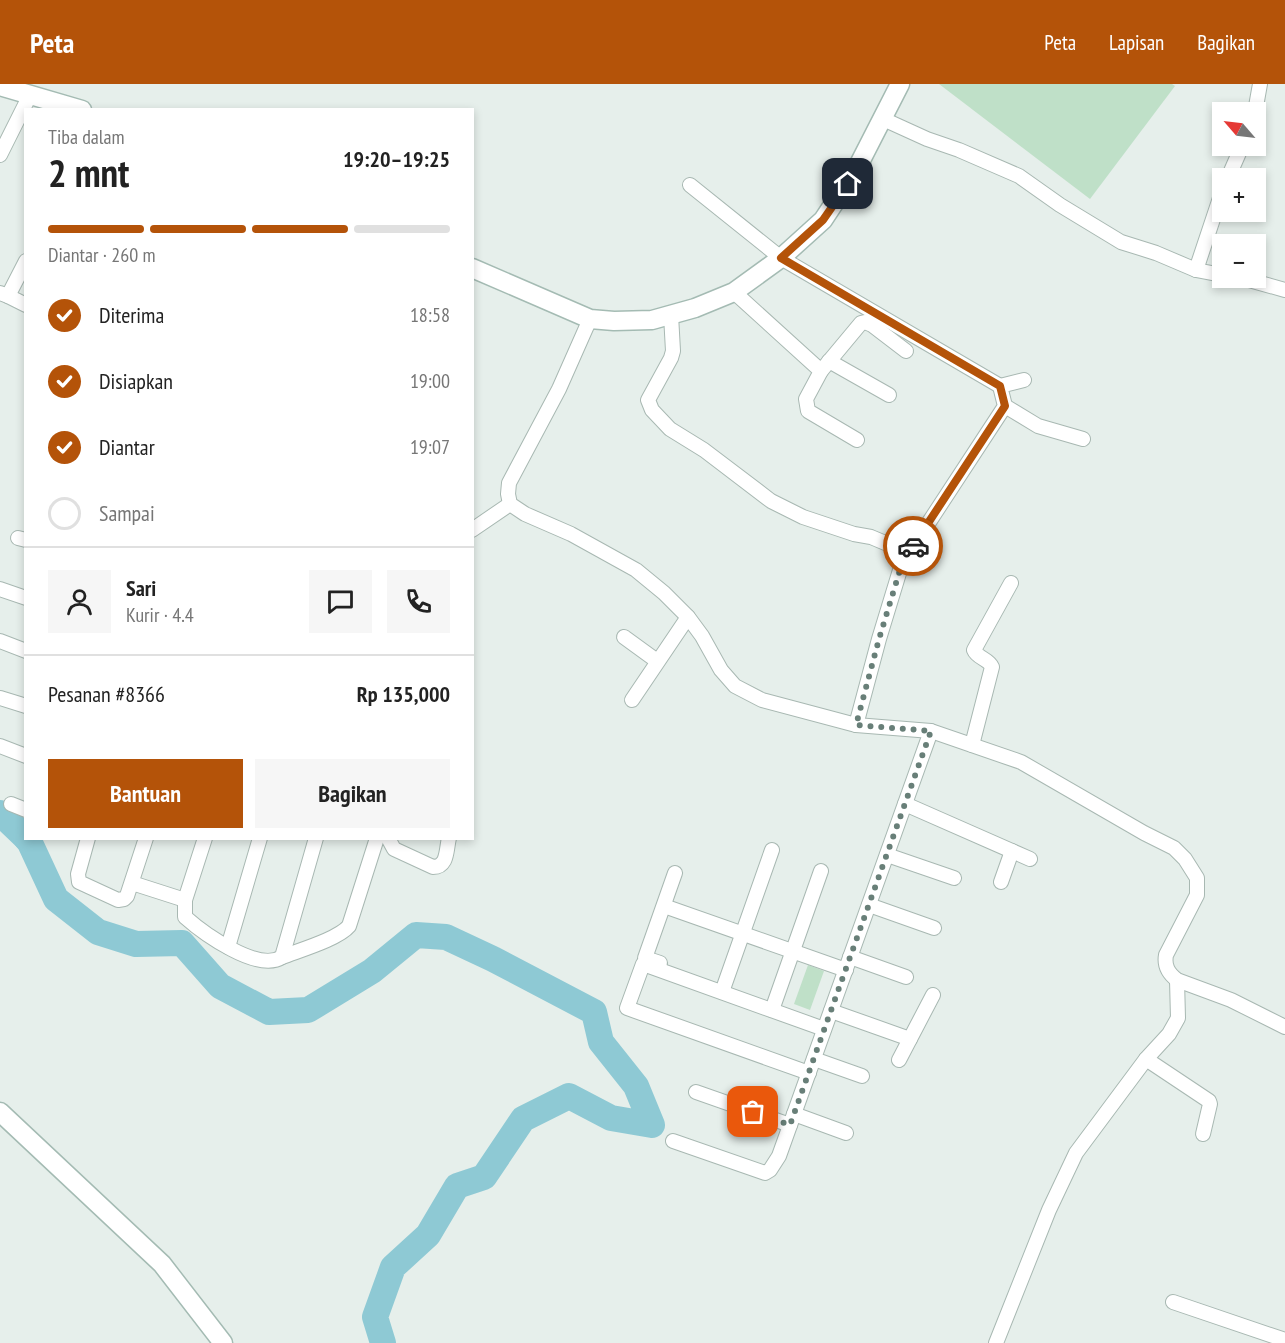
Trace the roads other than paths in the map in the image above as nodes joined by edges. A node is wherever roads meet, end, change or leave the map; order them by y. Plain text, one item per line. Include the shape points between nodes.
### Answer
1 (900, 84) edge
2 (1260, 84) edge
3 (0, 86) edge
4 (30, 95) junction
5 (1257, 102) edge
6 (75, 108) edge
7 (883, 119) junction
8 (0, 155) edge
9 (690, 185) dead end
10 (1212, 222) edge
11 (781, 258) junction
12 (24, 264) edge
13 (474, 269) edge
14 (1196, 270) junction
15 (1212, 273) edge
16 (1266, 285) edge
17 (1285, 290) edge
18 (734, 292) junction
19 (4, 295) edge
20 (24, 304) edge
21 (671, 315) junction
22 (590, 319) junction
23 (906, 351) dead end
24 (825, 366) junction
25 (1024, 380) dead end
26 (1000, 386) junction
27 (889, 395) dead end
28 (1005, 406) junction
29 (1083, 439) dead end
30 (858, 440) dead end
31 (510, 504) junction
32 (474, 529) edge
33 (909, 553) junction
34 (1011, 583) dead end
35 (0, 589) edge
36 (24, 597) edge
37 (688, 617) junction
38 (624, 637) dead end
39 (0, 641) edge
40 (24, 650) edge
41 (657, 661) junction
42 (0, 698) edge
43 (632, 700) dead end
44 (24, 705) edge
45 (856, 725) junction
46 (931, 731) junction
47 (972, 745) junction
48 (0, 746) edge
49 (24, 755) edge
50 (11, 804) dead end
51 (905, 804) junction
52 (24, 809) edge
53 (87, 840) edge
54 (145, 840) edge
55 (204, 840) edge
56 (259, 840) edge
57 (315, 840) edge
58 (376, 840) edge
59 (389, 840) edge
60 (449, 840) edge
61 (772, 850) dead end
62 (1012, 851) junction
63 (887, 855) junction
64 (1030, 859) dead end
65 (821, 872) dead end
66 (675, 873) dead end
67 (954, 879) dead end
68 (1001, 882) dead end
69 (132, 883) junction
70 (185, 900) junction
71 (869, 905) junction
72 (664, 906) junction
73 (934, 928) dead end
74 (743, 934) junction
75 (228, 947) junction
76 (793, 952) junction
77 (282, 957) junction
78 (848, 964) junction
79 (906, 977) dead end
80 (1177, 980) junction
81 (724, 989) junction
82 (933, 995) dead end
83 (773, 1007) junction
84 (827, 1021) junction
85 (1285, 1027) edge
86 (910, 1039) junction
87 (814, 1059) junction
88 (1146, 1059) junction
89 (899, 1060) dead end
90 (809, 1073) junction
91 (862, 1076) dead end
92 (696, 1092) dead end
93 (0, 1112) edge
94 (792, 1120) junction
95 (846, 1132) dead end
96 (1203, 1134) dead end
97 (673, 1141) dead end
98 (1173, 1302) dead end
99 (1285, 1340) edge
100 (223, 1343) edge
101 (996, 1343) edge

1 - 7 street
2 - 5 street
3 - 4 street
4 - 6 street
4 - 8 street
7 - 11 street via 823,220
7 - 14 street via 1019,176 1121,242
9 - 11 street
10 - 14 street
11 - 18 street
11 - 26 street
12 - 19 street
13 - 22 street
14 - 15 street
16 - 17 street
18 - 21 street
18 - 24 street
19 - 20 street
21 - 22 street via 638,321
21 - 33 street via 673,351 648,400 665,424 771,501 803,517
22 - 31 street via 559,389 509,483
23 - 24 street via 865,322
24 - 27 street
24 - 30 street via 806,399 808,411
25 - 26 street
26 - 28 street
28 - 29 street via 1038,426
28 - 33 street
31 - 32 street
31 - 37 street via 636,570
33 - 45 street via 900,570
34 - 47 street via 974,649 992,667
35 - 36 street
37 - 41 street
37 - 45 street via 735,686 762,700
38 - 41 street
39 - 40 street
41 - 43 street
42 - 44 street
45 - 46 street
46 - 47 street
46 - 51 street
47 - 80 street via 1021,762 1174,848 1185,859 1197,878 1197,895 1164,963
48 - 49 street
50 - 52 street
51 - 62 street
51 - 63 street
53 - 69 street via 79,882 118,900 127,896
54 - 69 street
55 - 70 street
56 - 75 street
57 - 77 street
58 - 77 street via 346,930
59 - 60 street via 394,849 439,867 444,863
61 - 74 street
62 - 64 street
62 - 68 street
63 - 67 street
63 - 71 street
65 - 76 street
66 - 72 street
69 - 70 street
70 - 75 street via 185,917
71 - 73 street
71 - 78 street
72 - 74 street
72 - 81 street via 645,958
74 - 76 street
74 - 81 street
75 - 77 street via 271,962
76 - 78 street
76 - 83 street
78 - 79 street
78 - 84 street
80 - 85 street via 1231,1000
80 - 88 street via 1178,1018
81 - 83 street
81 - 90 street via 643,964 627,1008
82 - 86 street
83 - 84 street
84 - 86 street
84 - 87 street
86 - 89 street
87 - 90 street
87 - 91 street
88 - 96 street via 1209,1101
88 - 101 street via 1076,1153
90 - 94 street
92 - 94 street
93 - 100 street via 162,1264
94 - 95 street
94 - 97 street via 779,1156 765,1173
98 - 99 street

